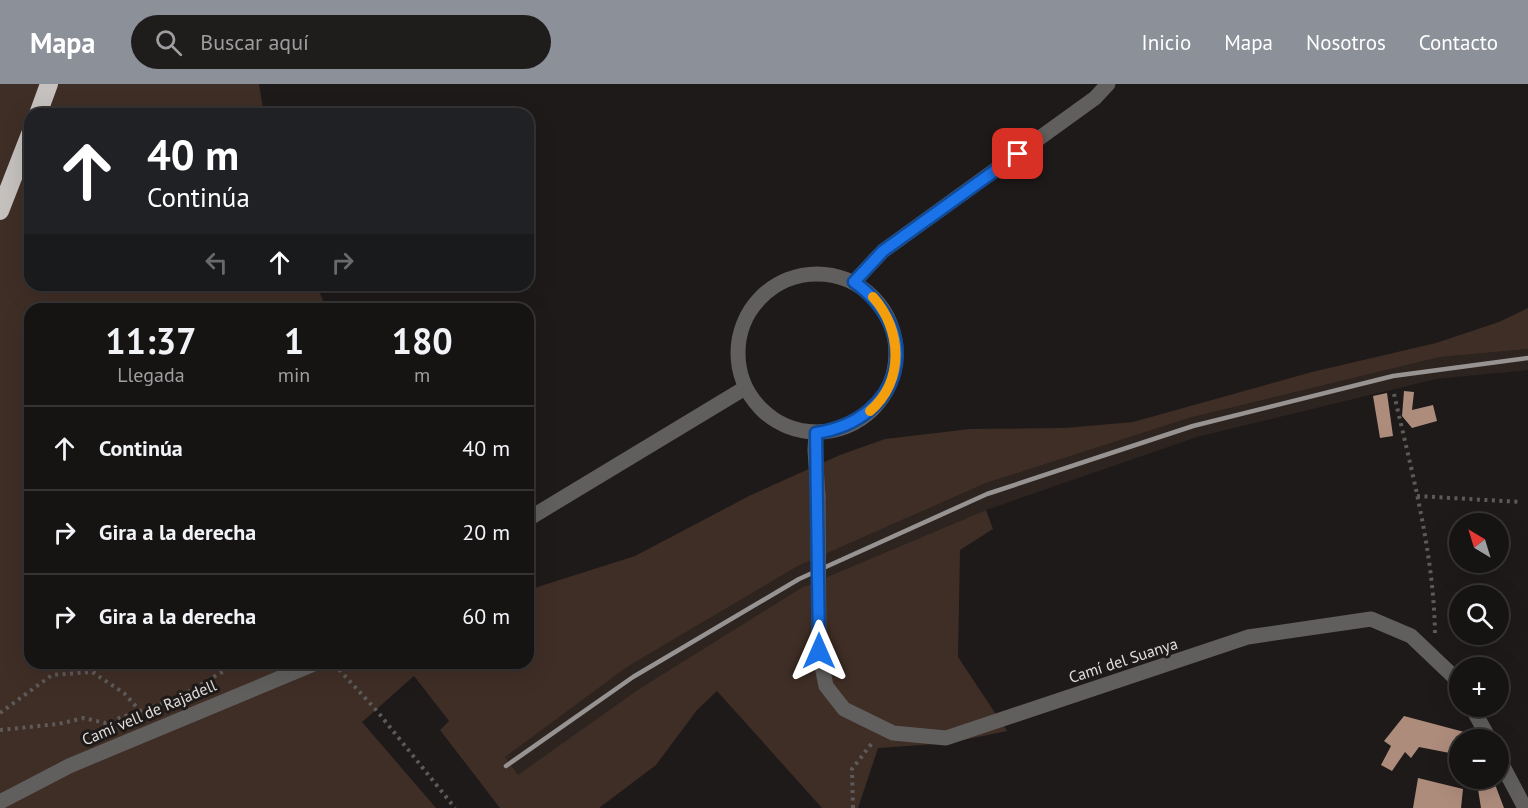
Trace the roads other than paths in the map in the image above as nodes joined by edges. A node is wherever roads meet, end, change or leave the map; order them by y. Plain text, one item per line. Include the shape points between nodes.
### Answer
1 (49, 84) edge
2 (1108, 84) edge
3 (40, 108) edge
4 (24, 149) edge
5 (0, 211) edge
6 (854, 282) junction
7 (746, 388) junction
8 (816, 433) junction
9 (534, 515) edge
10 (302, 669) edge
11 (1449, 672) edge
12 (1509, 778) edge
13 (0, 802) edge
14 (1525, 808) edge

1 - 3 highway
2 - 6 street via 1095,98 883,251
4 - 5 highway
6 - 7 street via 814,273 793,277 758,299 745,319 738,342 738,366
6 - 8 street via 882,307 891,323 896,364 883,396 860,420
7 - 8 street via 775,421 795,430
7 - 9 street
8 - 11 street, Camí del Suanya, bridge via 819,651 825,686 844,709 893,733 946,738 1248,638 1371,619 1411,636
10 - 13 street, Camí vell de Rajadell via 69,766
12 - 14 street

